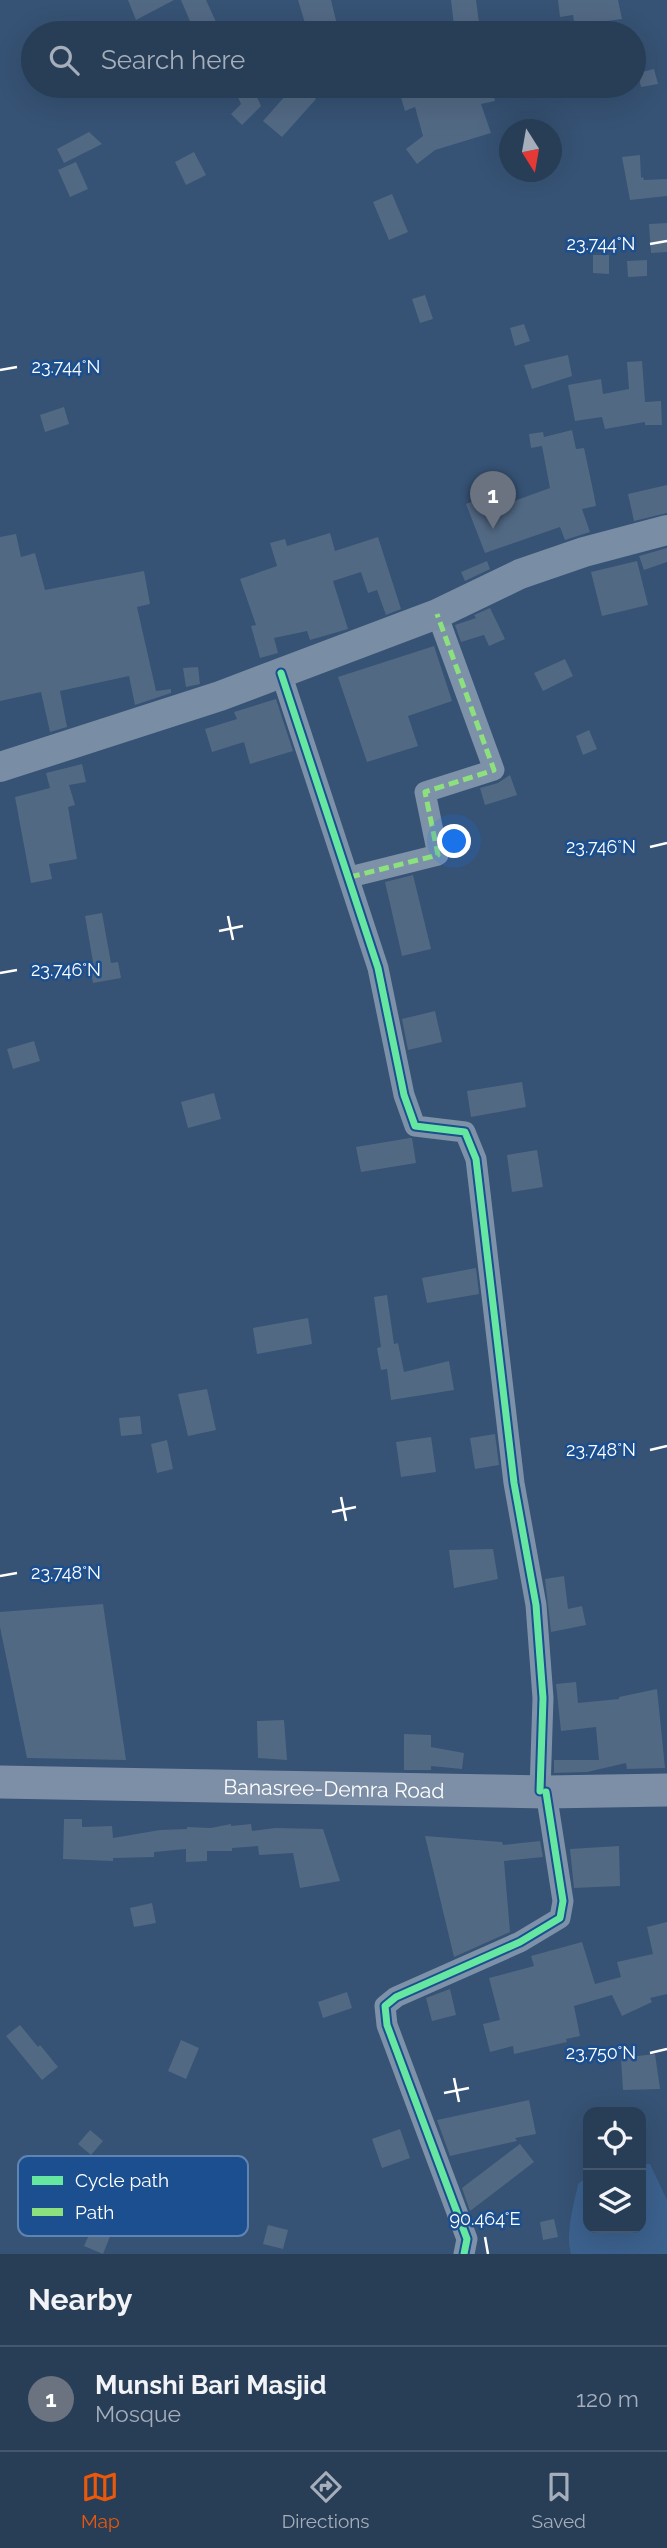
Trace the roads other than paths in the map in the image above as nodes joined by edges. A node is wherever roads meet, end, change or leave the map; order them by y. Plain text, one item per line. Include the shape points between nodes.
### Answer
1 (667, 530) edge
2 (437, 614) junction
3 (281, 673) junction
4 (0, 767) edge
5 (350, 877) junction
6 (0, 1782) edge
7 (667, 1790) edge
8 (543, 1792) junction
9 (464, 2254) edge

1 - 2 main road via 520,574
2 - 3 main road
2 - 5 street via 494,771 425,792 438,855
3 - 4 main road
3 - 5 street
5 - 8 street via 378,968 404,1095 415,1126 465,1132 477,1159 514,1483 536,1605 543,1698
6 - 8 main road, Banasree-Demra Road
7 - 8 main road, Banasree-Demra Road
8 - 9 street via 564,1901 560,1918 385,2006 387,2025 467,2239

